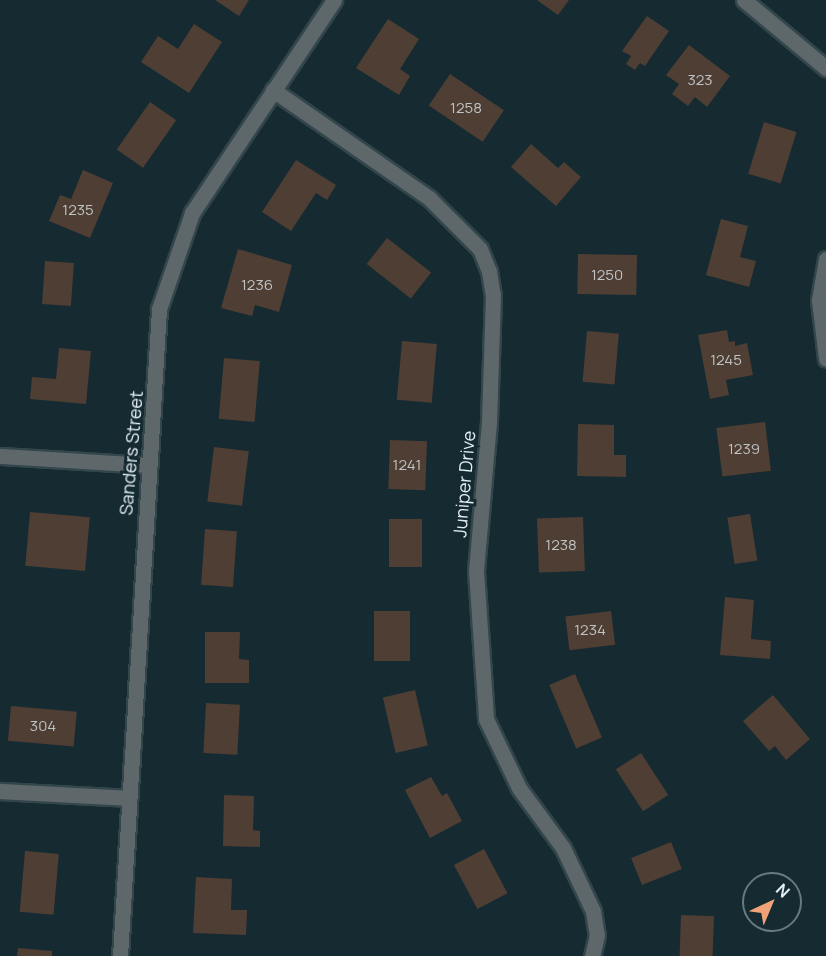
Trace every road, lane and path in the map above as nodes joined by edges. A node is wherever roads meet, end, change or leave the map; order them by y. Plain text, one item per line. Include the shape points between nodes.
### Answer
1 (334, 0) edge
2 (744, 0) edge
3 (826, 68) edge
4 (273, 90) junction
5 (826, 259) edge
6 (826, 359) edge
7 (0, 456) edge
8 (148, 465) junction
9 (0, 791) edge
10 (128, 798) junction
11 (120, 956) edge
12 (592, 956) edge

1 - 4 street, Sanders Street
2 - 3 street
4 - 8 street, Sanders Street via 192,213 159,309
4 - 12 street, Juniper Drive via 429,198 480,249 489,271 493,295 489,423 476,571 486,719 519,788 563,848 593,912 597,935
5 - 6 street via 819,300
7 - 8 street
8 - 10 street, Sanders Street
9 - 10 street
10 - 11 street, Sanders Street

